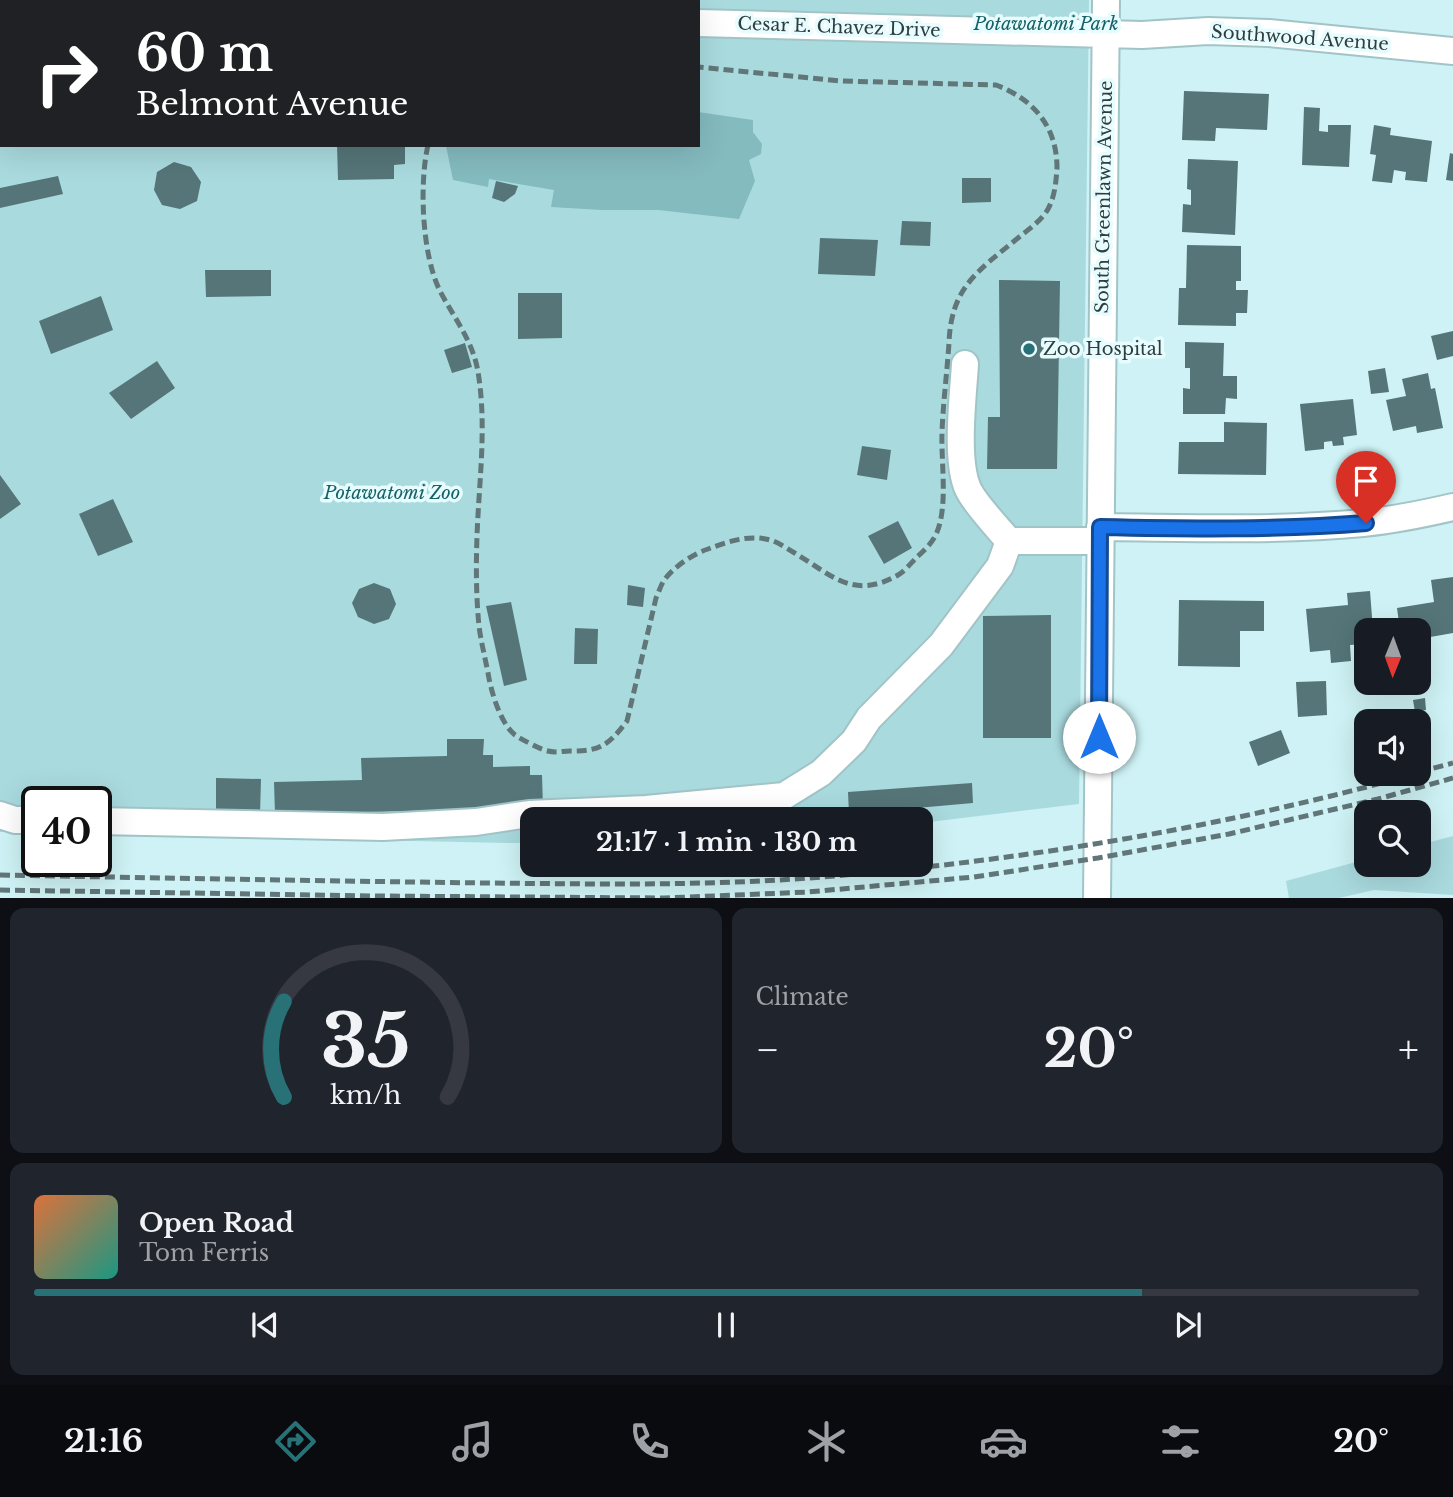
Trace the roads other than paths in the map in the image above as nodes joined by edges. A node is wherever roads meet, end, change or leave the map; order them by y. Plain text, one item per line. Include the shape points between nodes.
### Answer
1 (1106, 0) edge
2 (700, 23) edge
3 (1106, 34) junction
4 (1453, 51) edge
5 (965, 364) dead end
6 (1453, 507) edge
7 (1100, 534) junction
8 (1009, 541) junction
9 (0, 815) edge
10 (21, 820) edge
11 (112, 821) edge
12 (1097, 898) edge

1 - 3 street, South Greenlawn Avenue
2 - 3 street, Cesar E. Chavez Drive
3 - 4 street, Southwood Avenue via 1269,33
3 - 7 street, South Greenlawn Avenue
5 - 8 street via 963,475 969,492
6 - 7 street via 1366,523
7 - 8 street
7 - 12 street, South Greenlawn Avenue
8 - 11 street via 1000,566 941,645 821,773 783,796 383,827
9 - 10 street

